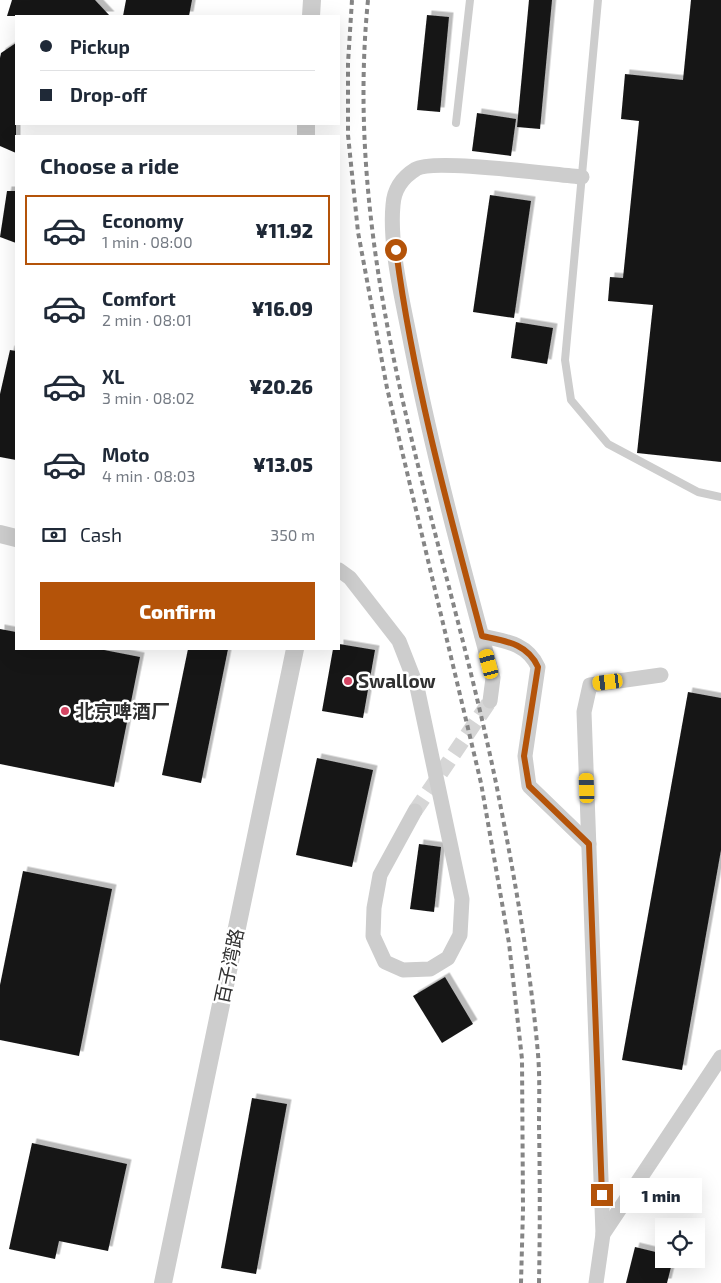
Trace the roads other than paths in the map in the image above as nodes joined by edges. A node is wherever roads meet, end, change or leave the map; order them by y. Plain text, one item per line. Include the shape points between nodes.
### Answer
1 (312, 0) edge
2 (470, 0) edge
3 (598, 0) edge
4 (311, 15) edge
5 (456, 123) dead end
6 (582, 177) junction
7 (721, 497) edge
8 (0, 534) edge
9 (15, 538) edge
10 (340, 571) edge
11 (482, 636) junction
12 (295, 650) edge
13 (661, 675) dead end
14 (490, 701) tunnel mouth
15 (415, 811) tunnel mouth
16 (589, 844) junction
17 (721, 1057) edge
18 (603, 1234) junction
19 (163, 1283) edge
20 (596, 1283) edge

1 - 4 street
2 - 5 lane
3 - 6 lane
6 - 7 lane via 565,360 571,400 608,444 698,492
6 - 11 street via 450,165 418,167 399,183 393,204 403,301 427,427
8 - 9 street
10 - 15 street via 350,578 399,640 414,680 462,899 460,935 448,958 430,969 403,970 385,962 373,936 374,908 380,875
11 - 14 street via 493,678
11 - 16 street via 515,643 532,656 538,667 524,756 529,786
12 - 19 street, 百子湾路
13 - 16 street via 590,685 584,712
16 - 18 street
17 - 18 street
18 - 20 street

